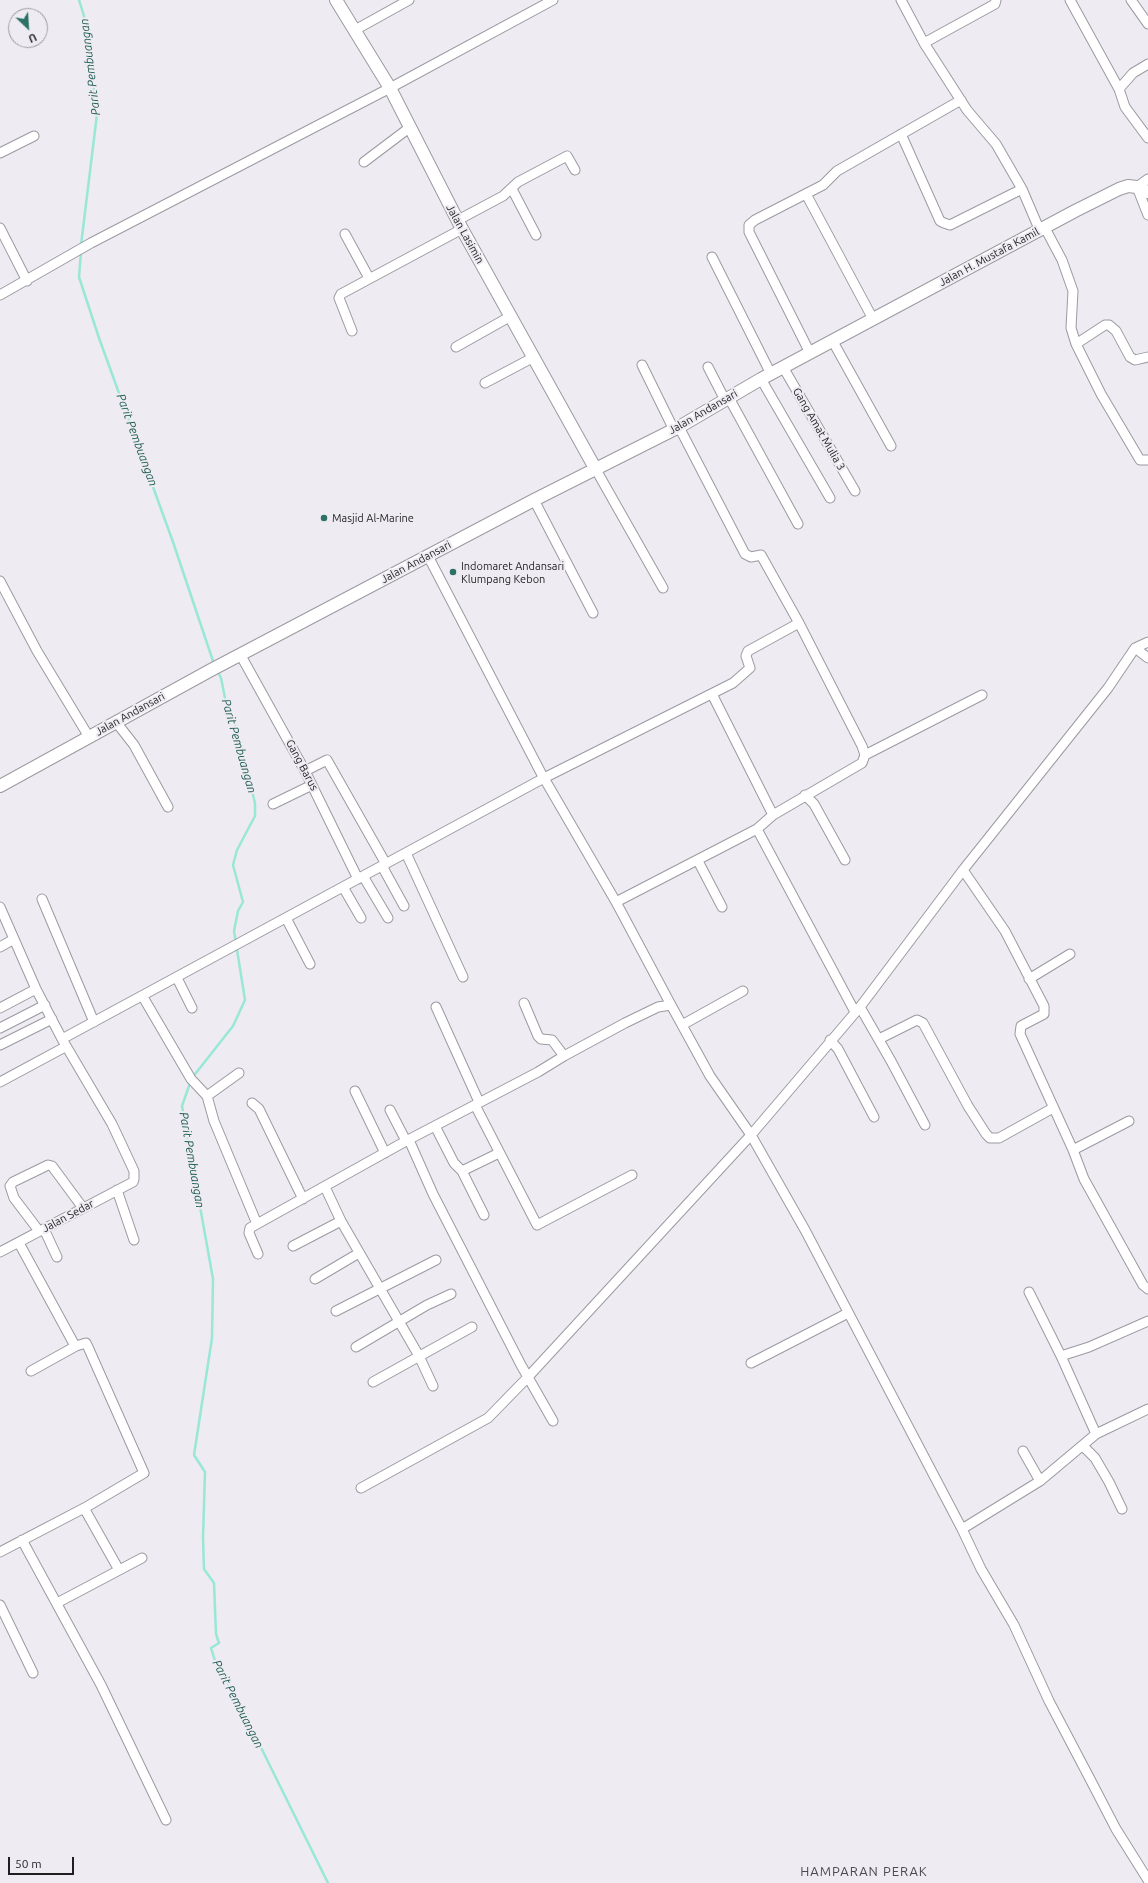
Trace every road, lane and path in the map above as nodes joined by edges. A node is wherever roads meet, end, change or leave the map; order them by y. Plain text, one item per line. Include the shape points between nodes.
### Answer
1 (336, 0) edge
2 (409, 0) edge
3 (553, 0) edge
4 (901, 0) edge
5 (996, 0) edge
6 (1070, 0) edge
7 (1131, 0) edge
8 (1148, 24) edge
9 (355, 30) junction
10 (924, 43) junction
11 (1148, 64) edge
12 (390, 88) junction
13 (1119, 89) junction
14 (961, 100) junction
15 (409, 128) junction
16 (901, 134) junction
17 (34, 136) dead end
18 (1148, 138) edge
19 (0, 153) edge
20 (364, 162) dead end
21 (575, 170) dead end
22 (1148, 180) edge
23 (1022, 189) junction
24 (512, 190) junction
25 (1142, 190) edge
26 (806, 194) junction
27 (1148, 215) edge
28 (460, 225) junction
29 (0, 228) edge
30 (1042, 229) junction
31 (345, 234) dead end
32 (536, 235) dead end
33 (712, 257) dead end
34 (369, 278) junction
35 (27, 280) junction
36 (0, 295) edge
37 (511, 316) junction
38 (873, 319) junction
39 (352, 331) dead end
40 (832, 340) junction
41 (1076, 344) junction
42 (456, 347) dead end
43 (810, 353) junction
44 (534, 357) junction
45 (1148, 357) edge
46 (642, 366) dead end
47 (708, 367) dead end
48 (783, 367) junction
49 (766, 376) junction
50 (485, 383) dead end
51 (727, 399) junction
52 (677, 429) junction
53 (891, 446) dead end
54 (1148, 460) edge
55 (595, 468) junction
56 (855, 491) dead end
57 (830, 498) dead end
58 (534, 500) junction
59 (798, 524) dead end
60 (428, 556) junction
61 (0, 581) edge
62 (663, 588) dead end
63 (593, 612) dead end
64 (799, 623) junction
65 (1148, 642) edge
66 (1136, 648) junction
67 (240, 654) junction
68 (1148, 658) edge
69 (712, 694) junction
70 (982, 695) dead end
71 (116, 722) junction
72 (89, 737) junction
73 (865, 755) junction
74 (305, 771) junction
75 (544, 778) junction
76 (312, 785) junction
77 (0, 786) edge
78 (805, 795) junction
79 (273, 804) dead end
80 (168, 807) dead end
81 (773, 815) junction
82 (756, 829) junction
83 (406, 853) junction
84 (845, 860) dead end
85 (698, 861) junction
86 (384, 865) junction
87 (964, 870) junction
88 (361, 877) junction
89 (343, 887) junction
90 (42, 899) dead end
91 (616, 902) junction
92 (404, 906) dead end
93 (0, 907) edge
94 (722, 907) dead end
95 (286, 918) junction
96 (360, 918) dead end
97 (388, 918) dead end
98 (14, 939) junction
99 (0, 947) edge
100 (1070, 954) dead end
101 (310, 964) dead end
102 (177, 978) junction
103 (463, 978) dead end
104 (1029, 979) junction
105 (36, 989) junction
106 (743, 991) dead end
107 (143, 997) junction
108 (524, 1003) dead end
109 (45, 1005) junction
110 (671, 1005) junction
111 (436, 1007) dead end
112 (0, 1008) edge
113 (192, 1008) dead end
114 (857, 1009) junction
115 (52, 1019) junction
116 (94, 1022) junction
117 (682, 1025) junction
118 (0, 1028) edge
119 (879, 1039) junction
120 (830, 1040) junction
121 (64, 1043) junction
122 (0, 1045) edge
123 (564, 1056) junction
124 (240, 1073) dead end
125 (0, 1082) edge
126 (355, 1091) dead end
127 (206, 1096) junction
128 (252, 1103) dead end
129 (477, 1103) junction
130 (1053, 1108) junction
131 (390, 1110) dead end
132 (874, 1118) dead end
133 (1129, 1121) dead end
134 (925, 1125) dead end
135 (434, 1126) junction
136 (751, 1135) junction
137 (407, 1141) junction
138 (1073, 1150) junction
139 (385, 1153) junction
140 (499, 1153) junction
141 (462, 1171) junction
142 (632, 1175) dead end
143 (325, 1187) junction
144 (117, 1190) junction
145 (303, 1199) junction
146 (83, 1208) junction
147 (484, 1215) dead end
148 (341, 1221) junction
149 (256, 1224) junction
150 (42, 1230) junction
151 (134, 1240) dead end
152 (19, 1243) junction
153 (293, 1246) dead end
154 (0, 1252) edge
155 (359, 1253) junction
156 (258, 1254) dead end
157 (57, 1257) dead end
158 (436, 1260) dead end
159 (315, 1279) dead end
160 (380, 1288) junction
161 (1148, 1289) edge
162 (1029, 1292) dead end
163 (451, 1294) dead end
164 (336, 1311) dead end
165 (848, 1313) junction
166 (399, 1321) junction
167 (1148, 1321) edge
168 (472, 1327) dead end
169 (76, 1346) junction
170 (356, 1346) dead end
171 (419, 1356) junction
172 (1061, 1356) junction
173 (751, 1363) dead end
174 (31, 1371) dead end
175 (528, 1376) junction
176 (373, 1382) dead end
177 (433, 1386) dead end
178 (1148, 1409) edge
179 (553, 1421) dead end
180 (1096, 1434) junction
181 (1083, 1446) junction
182 (1023, 1451) dead end
183 (1040, 1481) junction
184 (361, 1488) dead end
185 (84, 1508) junction
186 (1122, 1509) dead end
187 (962, 1529) junction
188 (22, 1540) junction
189 (0, 1552) edge
190 (142, 1558) dead end
191 (119, 1570) junction
192 (57, 1603) junction
193 (0, 1605) edge
194 (33, 1673) dead end
195 (166, 1820) dead end
196 (1148, 1880) edge

1 - 9 street, Jalan Lasimin
2 - 9 street
3 - 12 street
4 - 10 street
5 - 10 street via 995,4
6 - 13 street
7 - 8 street
9 - 12 street, Jalan Lasimin
10 - 14 street
11 - 13 street via 1133,73
12 - 15 street, Jalan Lasimin
12 - 35 street
13 - 18 street via 1124,107
14 - 16 street
14 - 23 street via 996,144
15 - 20 street
15 - 28 street, Jalan Lasimin
16 - 23 street via 940,220 944,223 950,225
16 - 26 street via 833,173 823,185
17 - 19 street
21 - 24 street via 566,156 518,182
22 - 25 street
23 - 30 street
24 - 28 street
24 - 32 street
25 - 27 street
25 - 30 street, Jalan H. Mustafa Kamil via 1128,186 1119,189
26 - 38 street
26 - 43 street via 749,225 750,232
28 - 34 street
28 - 37 street, Jalan Lasimin
29 - 35 street
30 - 38 street, Jalan H. Mustafa Kamil
30 - 41 street via 1062,260 1073,291 1071,328
31 - 34 street
33 - 49 street
34 - 39 street via 345,290 339,298
35 - 36 street
37 - 42 street
37 - 44 street, Jalan Lasimin
38 - 40 street, Jalan H. Mustafa Kamil
40 - 43 street, Jalan Andansari
40 - 53 street
41 - 45 street via 1109,325 1116,331 1130,357 1135,360
41 - 54 street via 1136,454 1140,460
43 - 48 street, Jalan Andansari
44 - 50 street
44 - 55 street, Jalan Lasimin
46 - 52 street
47 - 51 street
48 - 49 street, Jalan Andansari
48 - 56 street, Gang Amat Mulia 3
49 - 51 street, Jalan Andansari
49 - 57 street
51 - 52 street, Jalan Andansari
51 - 59 street
52 - 55 street, Jalan Andansari
52 - 64 street via 745,554 751,557 761,555
55 - 58 street, Jalan Andansari
55 - 62 street
58 - 60 street, Jalan Andansari
58 - 63 street
60 - 67 street, Jalan Andansari
60 - 75 street
61 - 72 street via 37,651
64 - 69 street via 748,651 746,656 750,668 733,683
64 - 73 street
65 - 66 street
66 - 68 street
66 - 87 street via 1108,688
67 - 71 street, Jalan Andansari
67 - 74 street, Gang Barus
69 - 75 street
69 - 81 street
70 - 73 street
71 - 72 street, Jalan Andansari
71 - 80 street via 134,745
72 - 77 street, Jalan Andansari
73 - 78 street via 862,763
74 - 76 street, Gang Barus
74 - 86 street via 327,760
75 - 83 street
75 - 91 street
76 - 79 street
76 - 88 street, Gang Barus
78 - 81 street
78 - 84 street via 814,804
81 - 82 street
82 - 85 street
82 - 114 street
83 - 86 street
83 - 103 street
85 - 91 street
85 - 94 street
86 - 88 street
86 - 92 street
87 - 104 street via 1005,931
87 - 114 street
88 - 89 street
88 - 97 street, Gang Barus
89 - 95 street
89 - 96 street
90 - 116 street
91 - 110 street
93 - 98 street
95 - 101 street
95 - 102 street
98 - 99 street
98 - 105 street
100 - 104 street
102 - 107 street
102 - 113 street
104 - 130 street via 1045,1010 1044,1014 1021,1026 1020,1034
105 - 109 street
105 - 112 street
106 - 117 street
107 - 116 street
107 - 127 street via 191,1079
108 - 123 street via 538,1036 541,1039 552,1040
109 - 115 street
109 - 118 street
110 - 117 street
110 - 123 street via 658,1007
111 - 129 street
114 - 119 street
114 - 120 street
115 - 121 street
115 - 122 street
116 - 121 street
117 - 136 street via 710,1076
119 - 130 street via 917,1020 923,1023 968,1106 990,1138 999,1138
119 - 134 street
120 - 132 street via 838,1048
120 - 136 street
121 - 125 street
121 - 144 street, Jalan Sedar via 112,1124 134,1171 134,1179
123 - 129 street
124 - 127 street
126 - 139 street
127 - 149 street
128 - 145 street via 259,1109
129 - 135 street
129 - 140 street
130 - 138 street
131 - 137 street
133 - 138 street
135 - 137 street
135 - 141 street via 454,1163
136 - 165 street
136 - 175 street
137 - 139 street
137 - 175 street
138 - 161 street via 1084,1179 1143,1285
139 - 143 street
140 - 141 street
140 - 142 street via 537,1224
141 - 147 street
143 - 145 street
143 - 148 street
144 - 146 street, Jalan Sedar
144 - 151 street
145 - 149 street
146 - 150 street, Jalan Sedar
146 - 150 street via 52,1166 48,1165 13,1182 10,1186 14,1198
148 - 153 street
148 - 155 street
149 - 156 street via 250,1228 249,1233
150 - 152 street, Jalan Sedar
150 - 157 street
152 - 154 street, Jalan Sedar
152 - 169 street
155 - 159 street
155 - 160 street
158 - 160 street
160 - 164 street
160 - 166 street
162 - 172 street
163 - 166 street
165 - 173 street
165 - 187 street
166 - 170 street
166 - 171 street
167 - 172 street via 1089,1347
168 - 171 street
169 - 174 street
169 - 185 street via 86,1343 144,1473
171 - 176 street
171 - 177 street
172 - 180 street
175 - 179 street
175 - 184 street via 488,1418
178 - 180 street
180 - 181 street
181 - 183 street
181 - 186 street via 1098,1464
182 - 183 street
183 - 187 street
185 - 188 street
185 - 191 street
187 - 196 street via 981,1569 1014,1626 1090,1780 1116,1829
188 - 189 street
188 - 192 street
190 - 191 street
191 - 192 street
192 - 195 street via 111,1706
193 - 194 street

